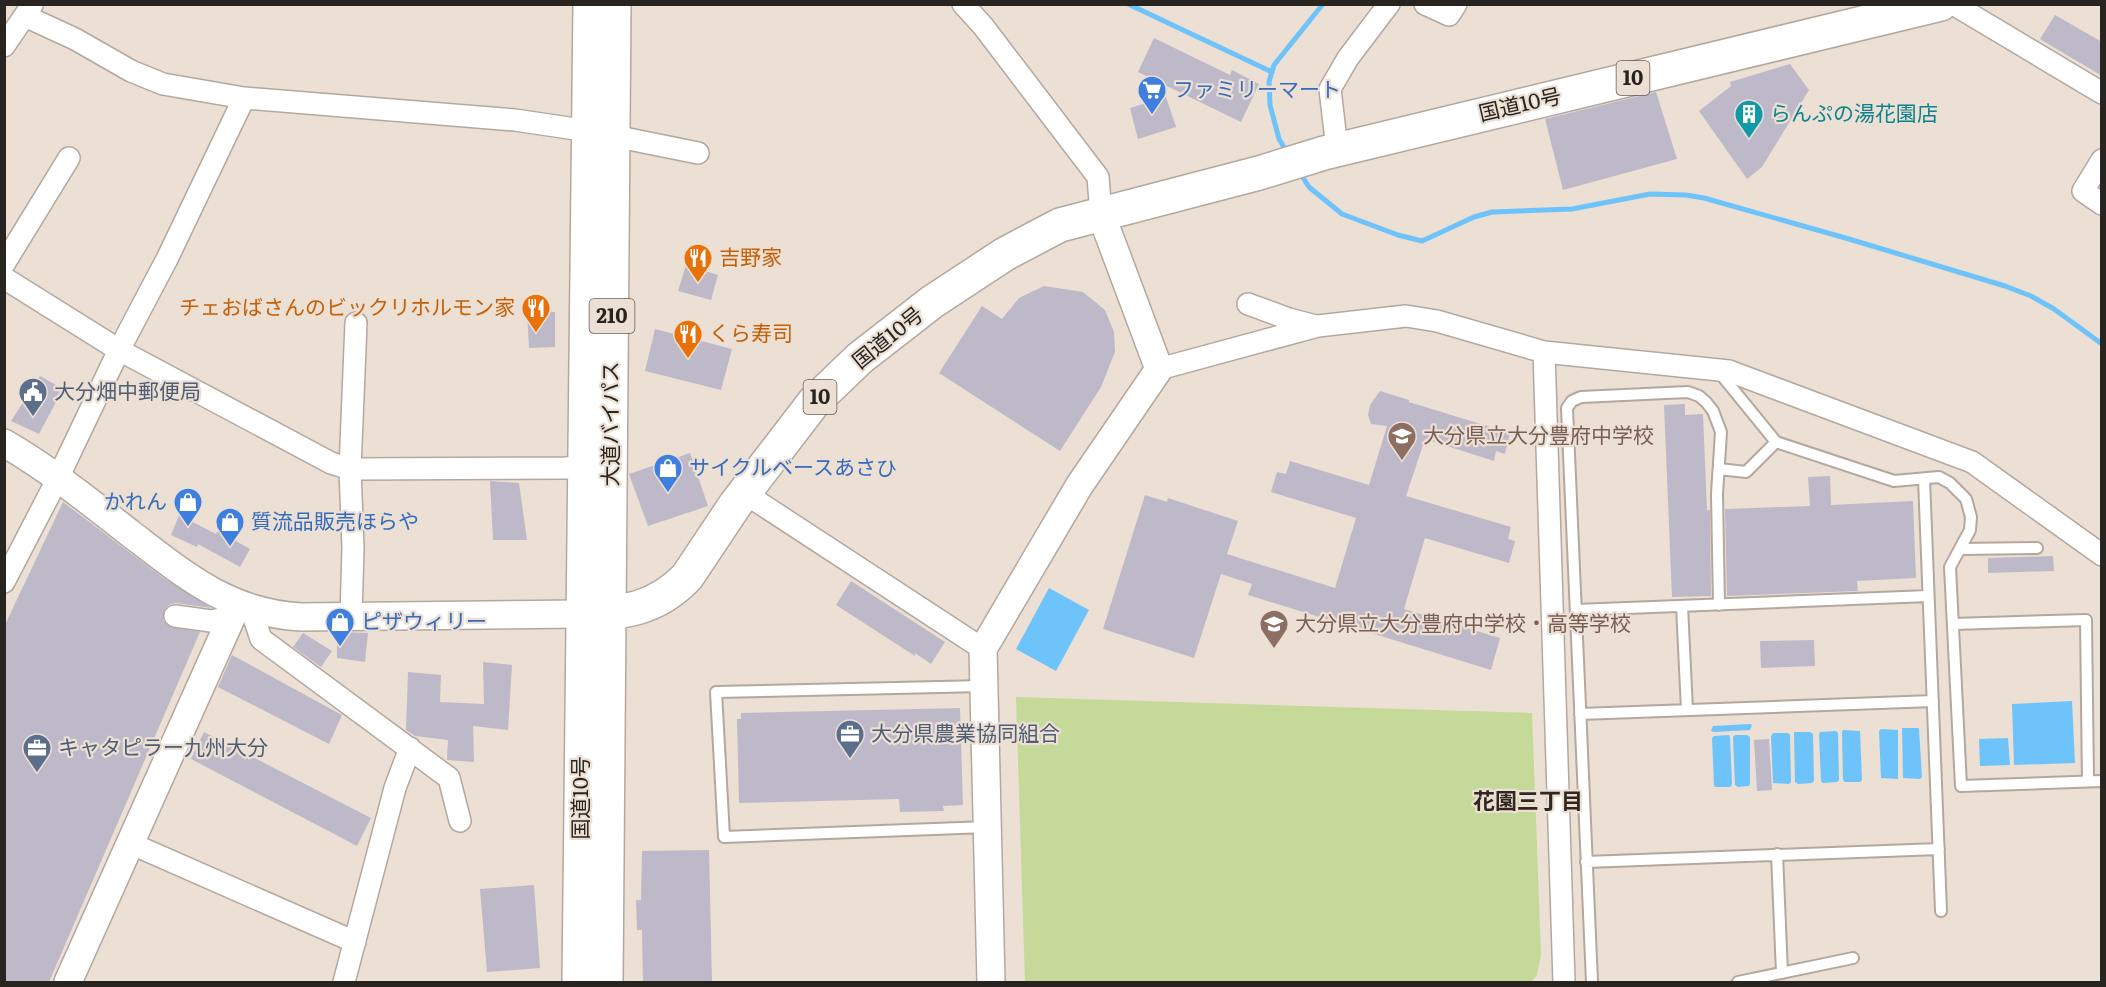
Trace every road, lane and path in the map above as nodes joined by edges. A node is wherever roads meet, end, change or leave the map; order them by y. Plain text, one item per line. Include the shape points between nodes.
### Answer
1 (590, 4) edge
2 (614, 4) edge
3 (963, 4) edge
4 (1389, 4) edge
5 (1425, 4) edge
6 (1456, 4) edge
7 (1941, 4) edge
8 (1953, 4) edge
9 (29, 10) edge
10 (4, 46) edge
11 (2102, 93) edge
12 (244, 98) junction
13 (601, 133) junction
14 (1330, 151) junction
15 (698, 153) dead end
16 (69, 158) dead end
17 (2102, 160) edge
18 (2102, 204) edge
19 (1101, 214) junction
20 (4, 264) edge
21 (4, 278) edge
22 (1248, 304) dead end
23 (356, 323) dead end
24 (1318, 326) junction
25 (119, 350) junction
26 (1544, 352) junction
27 (1159, 369) junction
28 (1717, 369) junction
29 (1776, 442) junction
30 (4, 443) edge
31 (585, 466) junction
32 (350, 469) junction
33 (1719, 469) junction
34 (58, 478) junction
35 (1924, 479) junction
36 (755, 500) junction
37 (2037, 548) dead end
38 (1961, 549) junction
39 (2102, 555) edge
40 (4, 582) edge
41 (1928, 596) junction
42 (1719, 605) junction
43 (1682, 606) junction
44 (240, 610) junction
45 (1576, 610) junction
46 (175, 616) dead end
47 (351, 617) junction
48 (600, 618) junction
49 (1953, 624) junction
50 (983, 650) junction
51 (984, 686) junction
52 (1933, 701) junction
53 (1687, 710) junction
54 (1580, 714) junction
55 (410, 748) junction
56 (2102, 781) edge
57 (2088, 782) junction
58 (460, 821) dead end
59 (987, 827) junction
60 (132, 844) junction
61 (1939, 849) junction
62 (1778, 854) junction
63 (1586, 862) junction
64 (1941, 910) dead end
65 (355, 942) junction
66 (1853, 958) dead end
67 (1782, 973) junction
68 (68, 982) edge
69 (344, 982) edge
70 (579, 982) edge
71 (606, 982) edge
72 (991, 982) edge
73 (1564, 982) edge
74 (1592, 982) edge
75 (1738, 982) edge

1 - 13 highway, 大道バイパス / 210
2 - 13 highway, 大道バイパス / 210
3 - 19 street via 1098,177
4 - 14 street via 1330,89
5 - 6 street via 1449,15
7 - 14 highway, 国道10号 / 10
8 - 11 street
9 - 10 street
9 - 12 street via 131,71 163,84
12 - 13 street via 515,120
12 - 25 street
13 - 15 street
13 - 31 highway, 大道バイパス / 210
13 - 48 highway, 大道バイパス / 210
14 - 19 highway, 国道10号 / 10
16 - 20 street
17 - 18 street via 2083,191
19 - 27 street
19 - 36 highway, 国道10号 / 10 via 1004,271 873,372 827,414
19 - 48 highway, 国道10号 / 10 via 1060,225 1005,254 932,302 860,358 814,402 677,587 650,605
21 - 25 street
22 - 24 street
23 - 32 street
24 - 26 street via 1406,316
24 - 27 street
25 - 32 street via 331,463
25 - 34 street
26 - 28 street
26 - 73 street
27 - 50 street via 1079,486
28 - 29 lane
28 - 39 street via 1972,462
29 - 33 lane via 1746,472
29 - 35 lane via 1894,481
30 - 34 street
31 - 32 street
31 - 48 highway, 大道バイパス / 210
32 - 47 street
33 - 42 lane
33 - 45 lane via 1721,432 1713,411 1693,393 1581,397 1572,401 1567,408
34 - 40 street
34 - 44 street via 190,580
35 - 38 lane via 1939,477 1966,499 1970,530
35 - 41 lane
36 - 48 highway, 国道10号 / 10 via 679,602 658,617
36 - 50 street
37 - 38 lane
38 - 49 lane via 1950,567
41 - 42 lane
41 - 52 lane
42 - 43 lane
43 - 45 lane
43 - 53 lane
44 - 46 street via 211,621
44 - 47 street via 284,616
44 - 55 street via 261,639
44 - 60 street
45 - 54 lane
47 - 48 street
48 - 70 highway, 国道10号
48 - 71 highway, 国道10号
49 - 57 lane via 1961,786
49 - 57 lane via 2086,620
50 - 51 street
51 - 59 street
51 - 59 lane via 716,693 724,837
52 - 53 lane
52 - 61 lane
53 - 54 lane
54 - 63 lane
55 - 58 street via 449,778
55 - 65 street via 395,788
56 - 57 lane
59 - 72 street
60 - 65 street
60 - 68 street
61 - 62 lane
61 - 64 lane
62 - 63 lane
62 - 67 lane
63 - 74 lane
65 - 69 street
66 - 67 lane
67 - 75 lane

